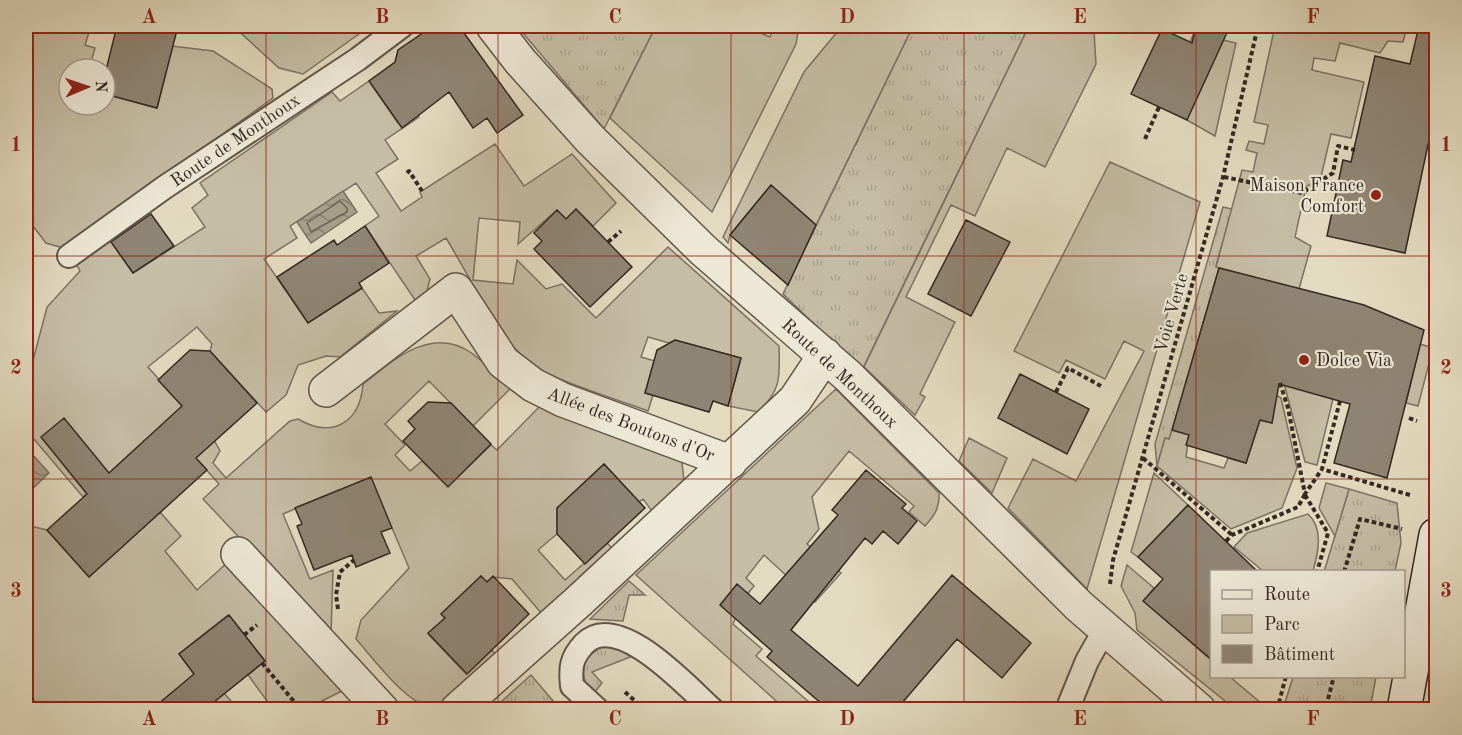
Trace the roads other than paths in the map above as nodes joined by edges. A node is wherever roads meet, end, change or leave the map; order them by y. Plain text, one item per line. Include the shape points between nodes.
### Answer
1 (402, 26) edge
2 (493, 26) edge
3 (69, 256) dead end
4 (825, 355) junction
5 (326, 390) dead end
6 (730, 462) junction
7 (1423, 533) edge
8 (238, 554) dead end
9 (1104, 628) junction
10 (382, 710) edge
11 (457, 710) edge
12 (598, 710) edge
13 (713, 710) edge
14 (1066, 710) edge
15 (1199, 710) edge
16 (1404, 710) edge

1 - 3 lane, Route de Monthoux
2 - 4 street, Route de Monthoux via 590,139 703,250
4 - 6 street, Allée des Boutons d'Or via 795,400
4 - 9 street, Route de Monthoux
5 - 6 street, Allée des Boutons d'Or via 456,290 503,362 533,385 563,400
6 - 11 street, Allée des Boutons d'Or
7 - 16 street
8 - 10 street
9 - 14 lane
9 - 15 street, Route de Monthoux
12 - 13 lane via 572,686 570,667 588,640 613,635 650,654

